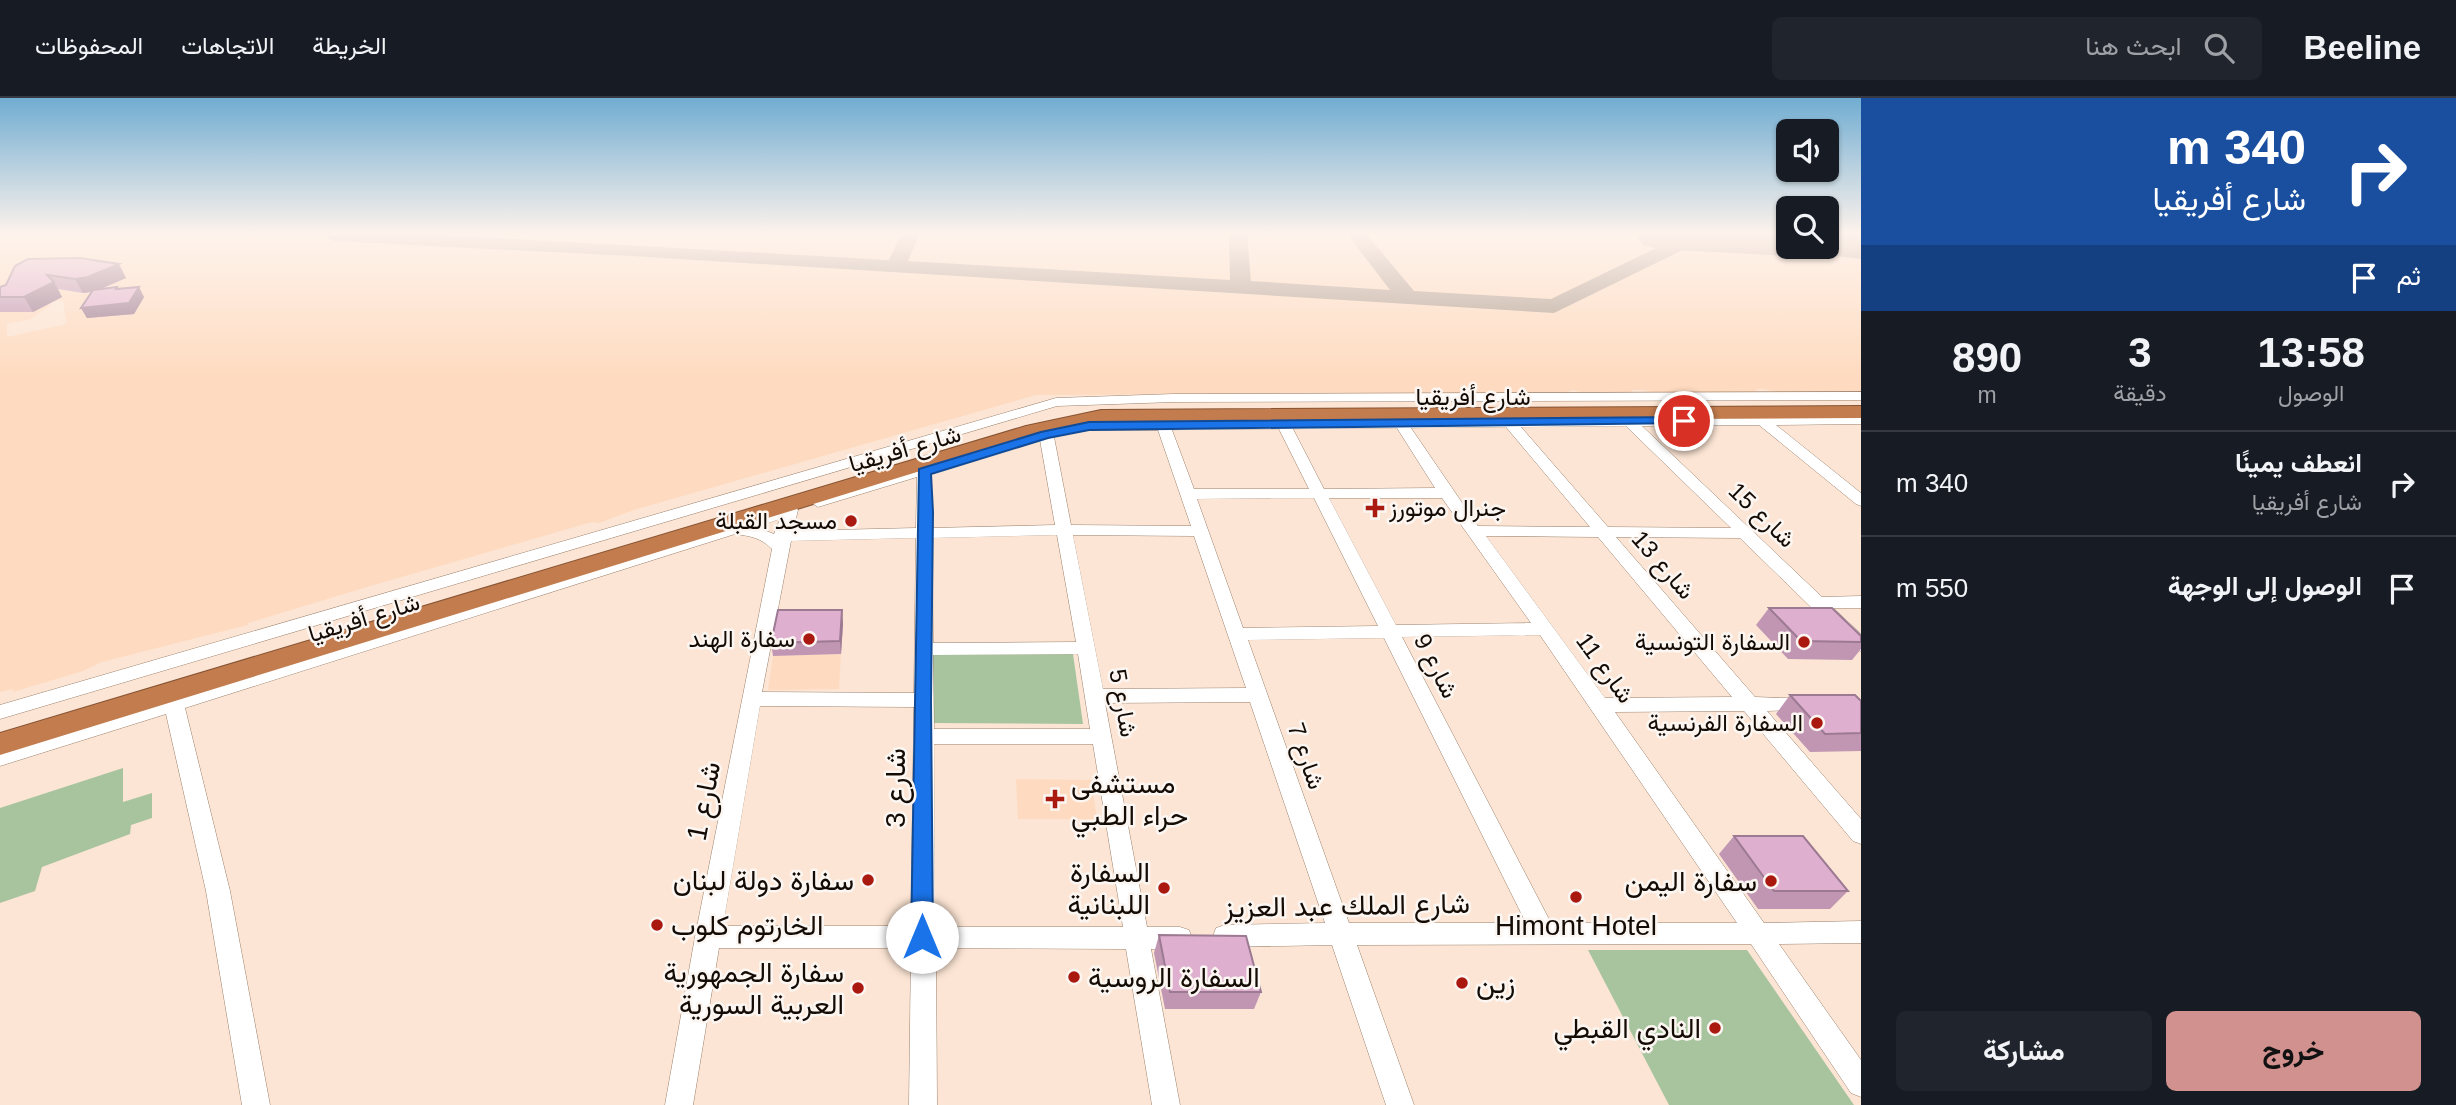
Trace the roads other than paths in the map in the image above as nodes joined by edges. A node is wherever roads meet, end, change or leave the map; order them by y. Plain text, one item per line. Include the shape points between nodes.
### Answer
1 (1861, 396) edge
2 (1861, 403) edge
3 (1596, 408) junction
4 (1861, 412) edge
5 (1633, 414) junction
6 (1044, 418) junction
7 (1861, 420) edge
8 (1763, 421) junction
9 (1163, 423) junction
10 (1283, 423) junction
11 (1401, 423) junction
12 (1510, 423) junction
13 (924, 472) junction
14 (1447, 493) junction
15 (1187, 494) junction
16 (1319, 495) junction
17 (1861, 501) edge
18 (790, 510) junction
19 (734, 530) junction
20 (1063, 530) junction
21 (1200, 531) junction
22 (1475, 531) junction
23 (925, 533) junction
24 (1603, 533) junction
25 (1744, 533) junction
26 (780, 542) junction
27 (1826, 602) junction
28 (1861, 602) edge
29 (1544, 629) junction
30 (1391, 632) junction
31 (1236, 634) junction
32 (1861, 635) edge
33 (1861, 645) edge
34 (1086, 648) junction
35 (923, 649) junction
36 (1094, 695) junction
37 (1258, 695) junction
38 (752, 699) junction
39 (922, 700) junction
40 (174, 704) junction
41 (1751, 704) junction
42 (1820, 704) edge
43 (1600, 705) junction
44 (0, 712) edge
45 (0, 726) edge
46 (1102, 736) junction
47 (923, 737) junction
48 (0, 744) edge
49 (0, 758) edge
50 (1861, 835) edge
51 (1861, 932) edge
52 (1340, 933) junction
53 (1545, 933) junction
54 (1758, 935) junction
55 (707, 937) junction
56 (922, 937) junction
57 (1137, 939) junction
58 (1861, 1083) edge
59 (256, 1105) edge
60 (679, 1105) edge
61 (923, 1105) edge
62 (1166, 1105) edge
63 (1400, 1105) edge

1 - 6 street, شارع أفريقيا via 1086,399
2 - 5 highway, شارع أفريقيا
3 - 5 highway, شارع أفريقيا
3 - 6 highway, شارع أفريقيا via 1124,405
3 - 48 highway, شارع أفريقيا via 1133,415 1072,420
4 - 5 highway, شارع أفريقيا
5 - 8 street, شارع أفريقيا
5 - 12 street, شارع أفريقيا
5 - 25 street, شارع 15
5 - 27 street, شارع 15
6 - 9 street, شارع أفريقيا via 1089,426
6 - 13 street, شارع أفريقيا
6 - 20 street, شارع 5
6 - 44 street, شارع أفريقيا
6 - 45 highway, شارع أفريقيا
7 - 8 street, شارع أفريقيا
8 - 17 street
9 - 10 street, شارع أفريقيا
9 - 15 street, شارع 7
10 - 11 street, شارع أفريقيا
10 - 16 street, شارع 9
11 - 12 street, شارع أفريقيا
11 - 14 street, شارع 11
12 - 24 street, شارع 13
13 - 18 street, شارع أفريقيا
13 - 23 street, شارع 3
14 - 16 street
14 - 22 street, شارع 11
15 - 16 street
15 - 21 street, شارع 7
16 - 30 street, شارع 9
18 - 19 street, شارع أفريقيا
18 - 26 street, شارع 1
19 - 26 street via 757,532
19 - 40 street, شارع أفريقيا
20 - 21 street
20 - 23 street
20 - 34 street, شارع 5
21 - 31 street, شارع 7
22 - 24 street
22 - 29 street, شارع 11
23 - 26 street
23 - 35 street, شارع 3
24 - 25 street
24 - 41 street, شارع 13
25 - 33 street, شارع 15
26 - 38 street, شارع 1
27 - 28 street
27 - 32 street, شارع 15
29 - 30 street
29 - 43 street, شارع 11
30 - 31 street
30 - 53 street, شارع 9
31 - 37 street, شارع 7
34 - 35 street
34 - 36 street, شارع 5
35 - 39 street, شارع 3
36 - 37 street
36 - 46 street, شارع 5
37 - 52 street, شارع 7
38 - 39 street
38 - 55 street, شارع 1
39 - 47 street, شارع 3
40 - 49 street, شارع أفريقيا
40 - 59 street via 218,891
41 - 42 street
41 - 43 street
41 - 50 street, شارع 13
43 - 54 street, شارع 11
46 - 47 street
46 - 57 street, شارع 5
47 - 56 street, شارع 3
51 - 54 street, شارع الملك عبد العزيز
52 - 53 street, شارع الملك عبد العزيز
52 - 57 street, شارع الملك عبد العزيز
52 - 63 street, شارع 7
53 - 54 street, شارع الملك عبد العزيز
54 - 58 street, شارع 11
55 - 56 street, شارع الملك عبد العزيز
55 - 60 street, شارع 1
56 - 57 street, شارع الملك عبد العزيز
56 - 61 street, شارع 3
57 - 62 street, شارع 5

